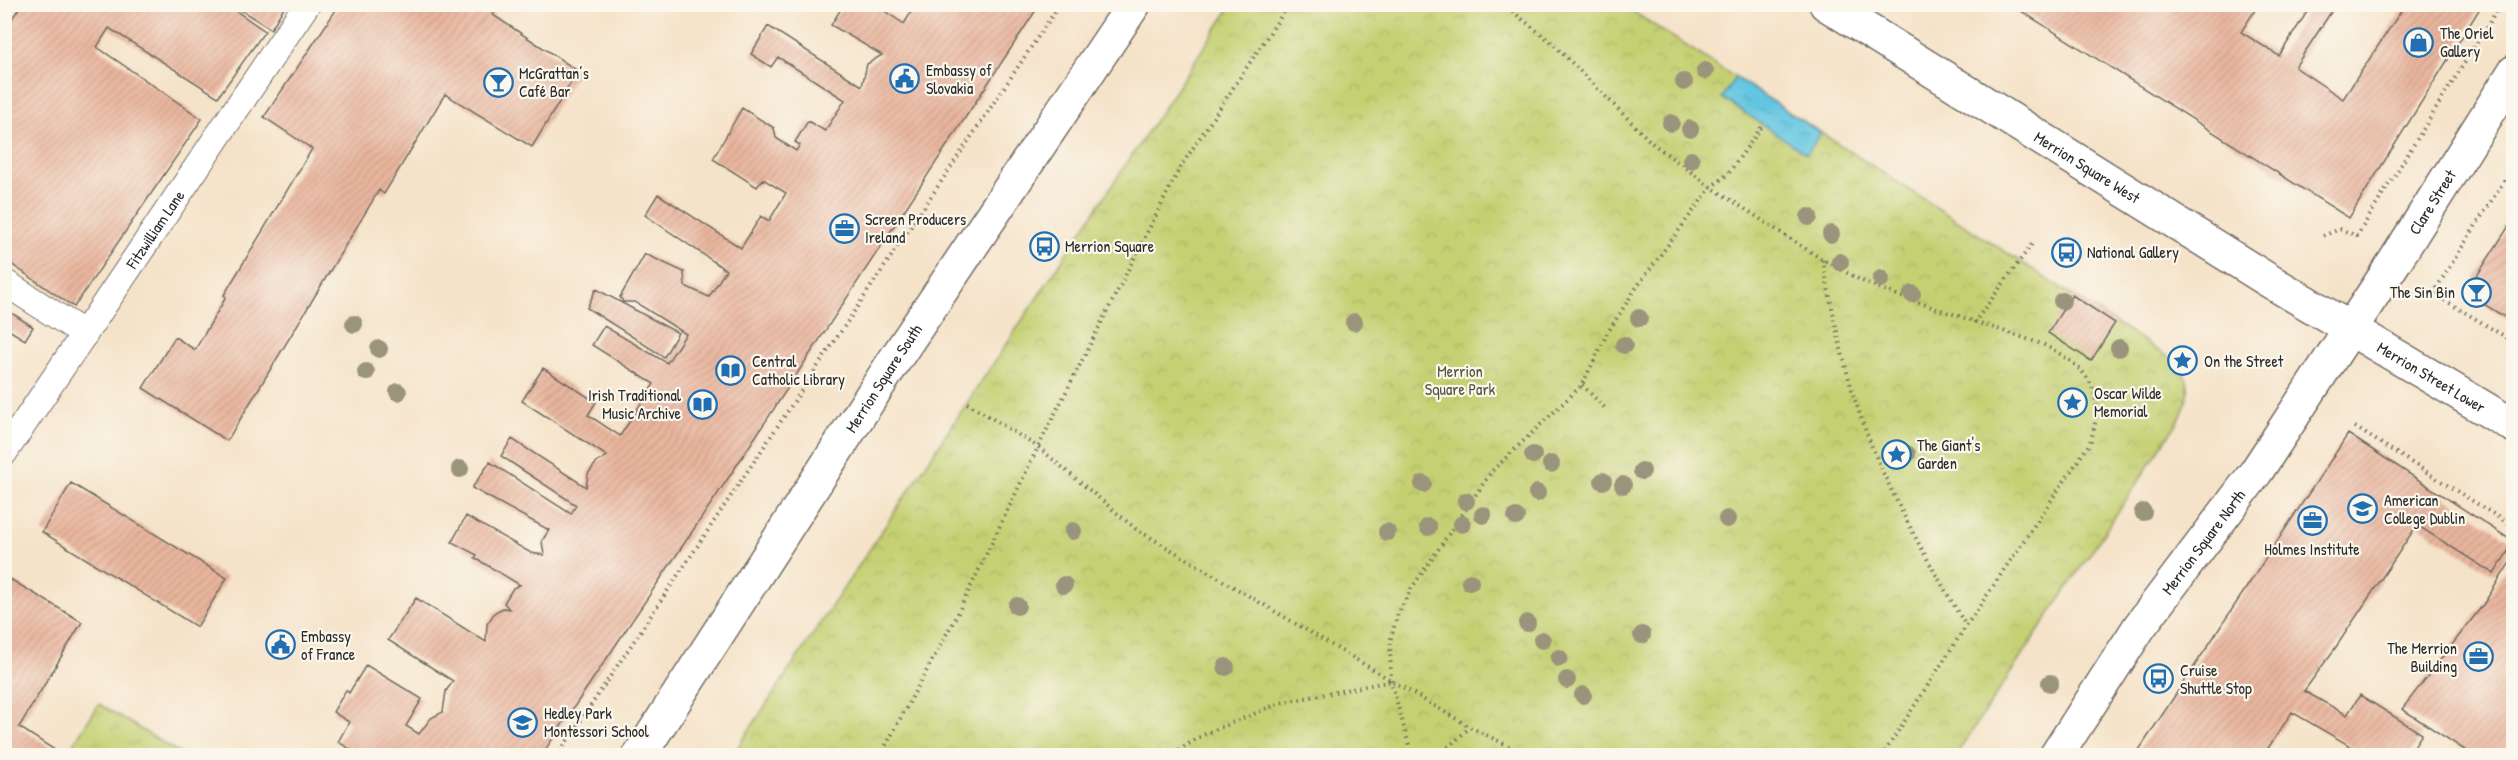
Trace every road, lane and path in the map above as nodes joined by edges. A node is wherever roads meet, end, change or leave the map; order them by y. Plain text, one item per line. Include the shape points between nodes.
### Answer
1 (307, 4) edge
2 (1060, 4) edge
3 (1134, 4) edge
4 (1289, 4) edge
5 (1503, 4) edge
6 (1826, 4) edge
7 (2501, 4) edge
8 (2514, 72) edge
9 (1763, 125) dead end
10 (2514, 165) edge
11 (1711, 187) junction
12 (2323, 236) dead end
13 (2032, 244) dead end
14 (1823, 260) junction
15 (4, 282) edge
16 (1974, 323) junction
17 (2349, 328) junction
18 (85, 334) junction
19 (2514, 342) edge
20 (1582, 385) junction
21 (967, 403) dead end
22 (1607, 410) dead end
23 (2514, 426) edge
24 (2355, 427) dead end
25 (1038, 447) junction
26 (4, 453) edge
27 (2514, 527) edge
28 (1966, 626) junction
29 (1391, 681) junction
30 (1470, 727) junction
31 (557, 756) edge
32 (639, 756) edge
33 (880, 756) edge
34 (1168, 756) edge
35 (1412, 756) edge
36 (1432, 756) edge
37 (1529, 756) edge
38 (1882, 756) edge
39 (2056, 756) edge

1 - 18 lane, Fitzwilliam Lane
2 - 31 path
3 - 32 street, Merrion Square South via 889,368
4 - 25 path via 1181,166
5 - 11 path via 1551,42 1652,142
6 - 17 street, Merrion Square West
7 - 12 path via 2357,236 2340,229
8 - 17 street, Clare Street
9 - 11 path via 1728,174
10 - 19 path via 2437,286 2436,295
11 - 14 path
11 - 20 path via 1636,288 1608,332
13 - 16 path
14 - 16 path via 1862,281
14 - 28 path via 1834,320 1866,432 1909,528
15 - 18 lane
16 - 28 path via 2042,344 2063,355 2091,384 2097,422 2090,443
17 - 23 street, Merrion Street Lower
17 - 39 street, Merrion Square North via 2256,472 2140,626
18 - 26 lane, Fitzwilliam Lane via 54,393
20 - 22 path
20 - 29 path via 1492,471 1411,588 1390,642
21 - 25 path
24 - 27 path
25 - 29 path via 1136,529
25 - 33 path via 958,613
28 - 38 path
29 - 30 path
29 - 34 path via 1280,703 1205,734
29 - 35 path
30 - 36 path
30 - 37 path

